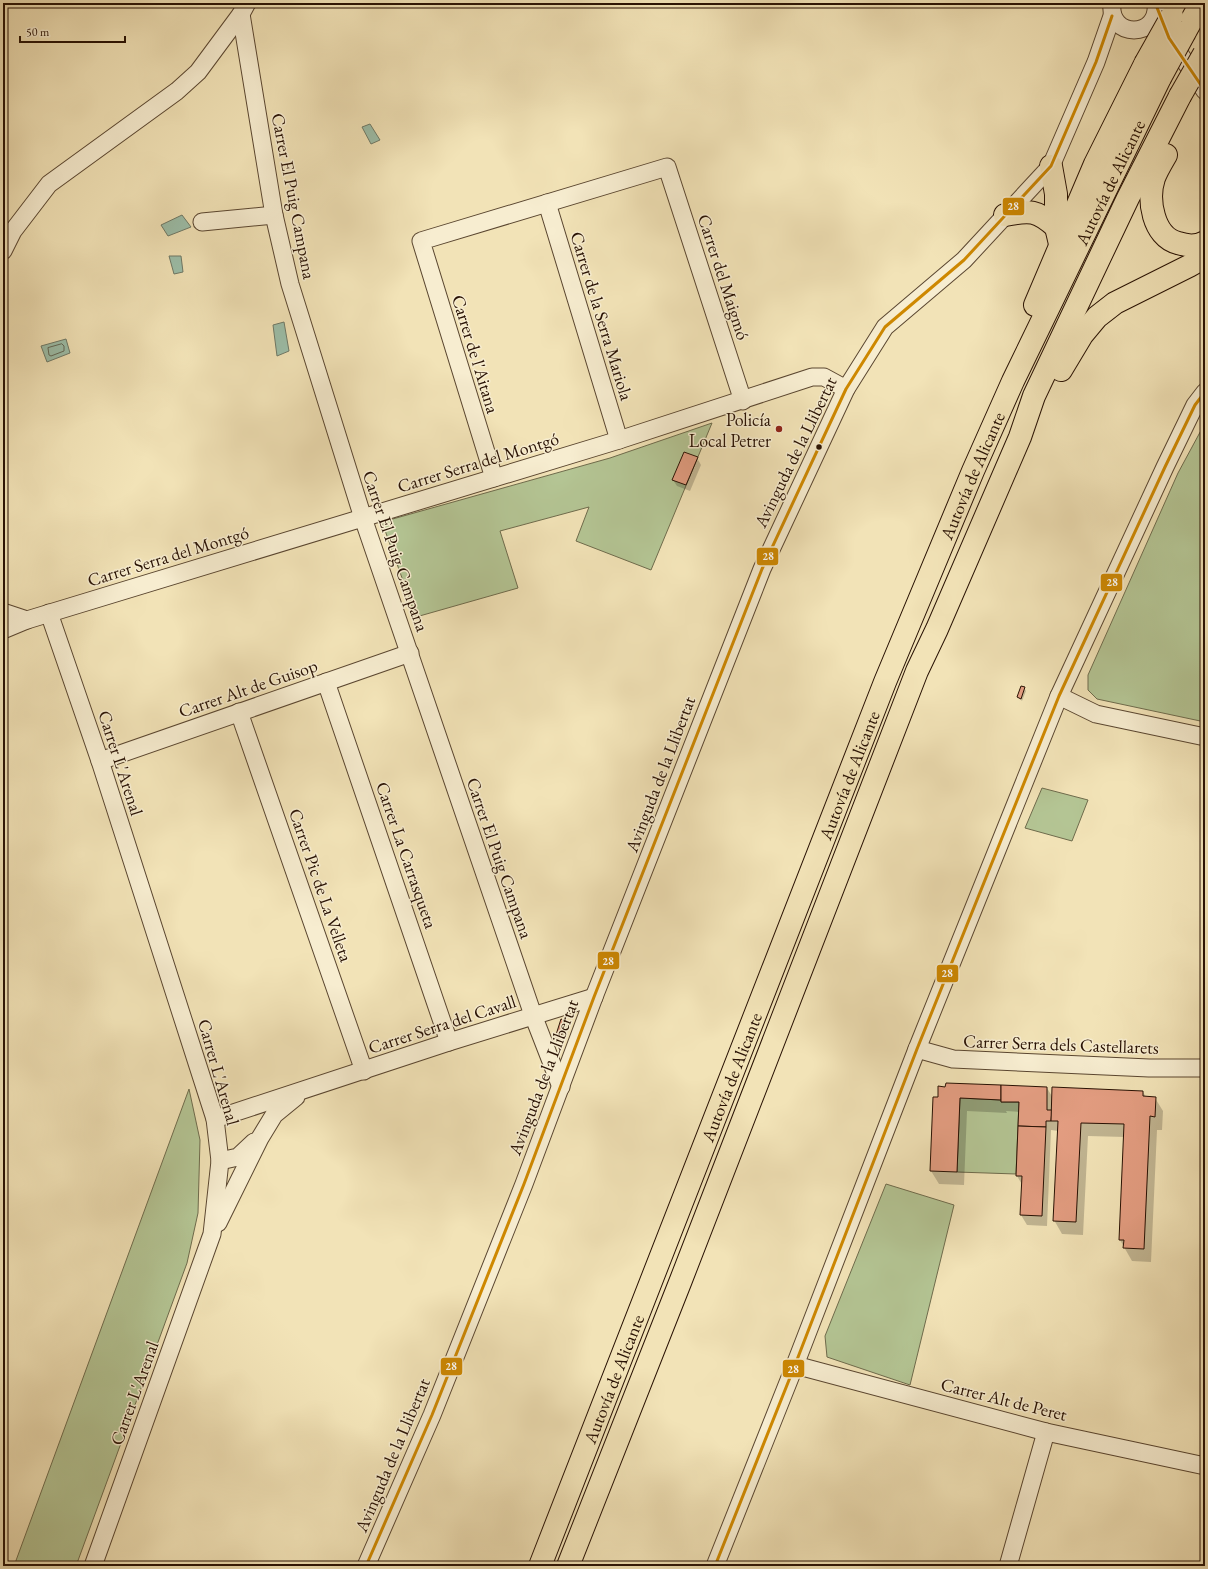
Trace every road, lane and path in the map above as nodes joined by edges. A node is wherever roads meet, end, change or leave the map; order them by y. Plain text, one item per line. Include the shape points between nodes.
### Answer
1 (1201, 3) edge
2 (244, 9) edge
3 (1112, 9) edge
4 (1169, 16) edge
5 (1137, 30) junction
6 (1204, 53) edge
7 (1096, 62) junction
8 (1153, 71) junction
9 (1205, 78) edge
10 (1205, 91) edge
11 (1185, 102) junction
12 (1051, 166) junction
13 (547, 203) junction
14 (274, 215) junction
15 (1005, 215) junction
16 (202, 222) dead end
17 (1058, 236) junction
18 (1205, 242) edge
19 (3, 252) edge
20 (1205, 257) edge
21 (1013, 381) junction
22 (846, 389) junction
23 (1205, 392) edge
24 (743, 401) junction
25 (1020, 437) junction
26 (619, 440) junction
27 (494, 478) junction
28 (363, 518) junction
29 (3, 612) edge
30 (49, 613) junction
31 (27, 620) junction
32 (3, 630) edge
33 (410, 653) junction
34 (326, 682) junction
35 (1059, 696) junction
36 (239, 712) junction
37 (1205, 737) edge
38 (100, 761) junction
39 (594, 997) junction
40 (532, 1016) junction
41 (450, 1042) junction
42 (917, 1049) junction
43 (1205, 1068) edge
44 (364, 1071) junction
45 (561, 1087) junction
46 (304, 1090) junction
47 (215, 1119) junction
48 (260, 1138) junction
49 (220, 1161) junction
50 (212, 1234) junction
51 (795, 1365) junction
52 (1046, 1432) junction
53 (1205, 1466) edge
54 (93, 1566) edge
55 (366, 1566) edge
56 (540, 1566) edge
57 (568, 1566) edge
58 (715, 1566) edge
59 (1008, 1566) edge

1 - 4 highway, Autovía de Alicante
2 - 14 street, Carrer El Puig Campana
2 - 19 street via 198,72 177,92 49,184 13,231
3 - 5 street via 1120,26
3 - 7 street, Avinguda de la Llibertat
4 - 5 street
4 - 5 street, Avinguda de la Llibertat via 1156,12 1149,25
4 - 8 highway, Autovía de Alicante, bridge
4 - 10 street
5 - 7 street, Avinguda de la Llibertat via 1118,38
6 - 11 highway, Autovía de Alicante, bridge
7 - 12 street, Avinguda de la Llibertat
8 - 17 highway via 1095,164
8 - 21 highway, Autovía de Alicante
9 - 11 highway
11 - 18 highway via 1154,178 1151,203 1162,234 1173,242 1189,246
11 - 25 highway, Autovía de Alicante via 1124,205 1034,396
12 - 15 street, Avinguda de la Llibertat
12 - 17 highway via 1056,194
13 - 24 street, Carrer del Maigmó via 667,167
13 - 26 street, Carrer de la Serra Mariola
13 - 27 street, Carrer de l'Aitana via 421,242
14 - 16 street
14 - 28 street, Carrer El Puig Campana via 290,284
15 - 17 highway via 1035,212 1047,219
15 - 22 street, Avinguda de la Llibertat via 964,260 885,328
17 - 21 highway via 1017,346
20 - 25 highway via 1114,303 1097,317 1064,363 1041,410
21 - 56 highway, Autovía de Alicante via 885,682
22 - 24 street, Carrer Serra del Montgó via 824,377 812,377
22 - 39 street, Avinguda de la Llibertat via 762,569
23 - 35 street via 1195,405 1164,467
24 - 26 street, Carrer Serra del Montgó
25 - 57 highway, Autovía de Alicante via 917,670
26 - 27 street, Carrer Serra del Montgó
27 - 28 street, Carrer Serra del Montgó
28 - 30 street, Carrer Serra del Montgó
28 - 33 street, Carrer El Puig Campana
29 - 31 street
30 - 31 street, Carrer Serra del Montgó
30 - 38 street, Carrer L'Arenal
31 - 32 street, Carrer Serra del Montgó
33 - 34 street, Carrer Alt de Guisop
33 - 40 street, Carrer El Puig Campana
34 - 36 street, Carrer Alt de Guisop
34 - 41 street, Carrer La Carrasqueta
35 - 37 street via 1096,714
35 - 42 street
36 - 38 street, Carrer Alt de Guisop
36 - 44 street, Carrer Pic de La Velleta
38 - 47 street, Carrer L'Arenal
39 - 40 street, Carrer Serra del Cavall
39 - 45 street, Avinguda de la Llibertat
40 - 41 street, Carrer Serra del Cavall
40 - 45 street, Carrer El Puig Campana
41 - 44 street, Carrer Serra del Cavall
42 - 43 street, Carrer Serra dels Castellarets via 953,1059
42 - 51 street
44 - 46 street, Carrer Serra del Cavall
45 - 55 street, Avinguda de la Llibertat via 432,1415
46 - 47 street, Carrer Serra del Cavall
46 - 48 street, Carrer Serra del Cavall via 274,1116
47 - 49 street, Carrer L'Arenal
48 - 49 street, Carrer Serra del Cavall via 238,1157
48 - 50 street, Carrer Serra del Cavall
49 - 50 street, Carrer L'Arenal
50 - 54 street, Carrer L'Arenal
51 - 52 street, Carrer Alt de Peret
51 - 58 street
52 - 53 street, Carrer Alt de Peret
52 - 59 street

